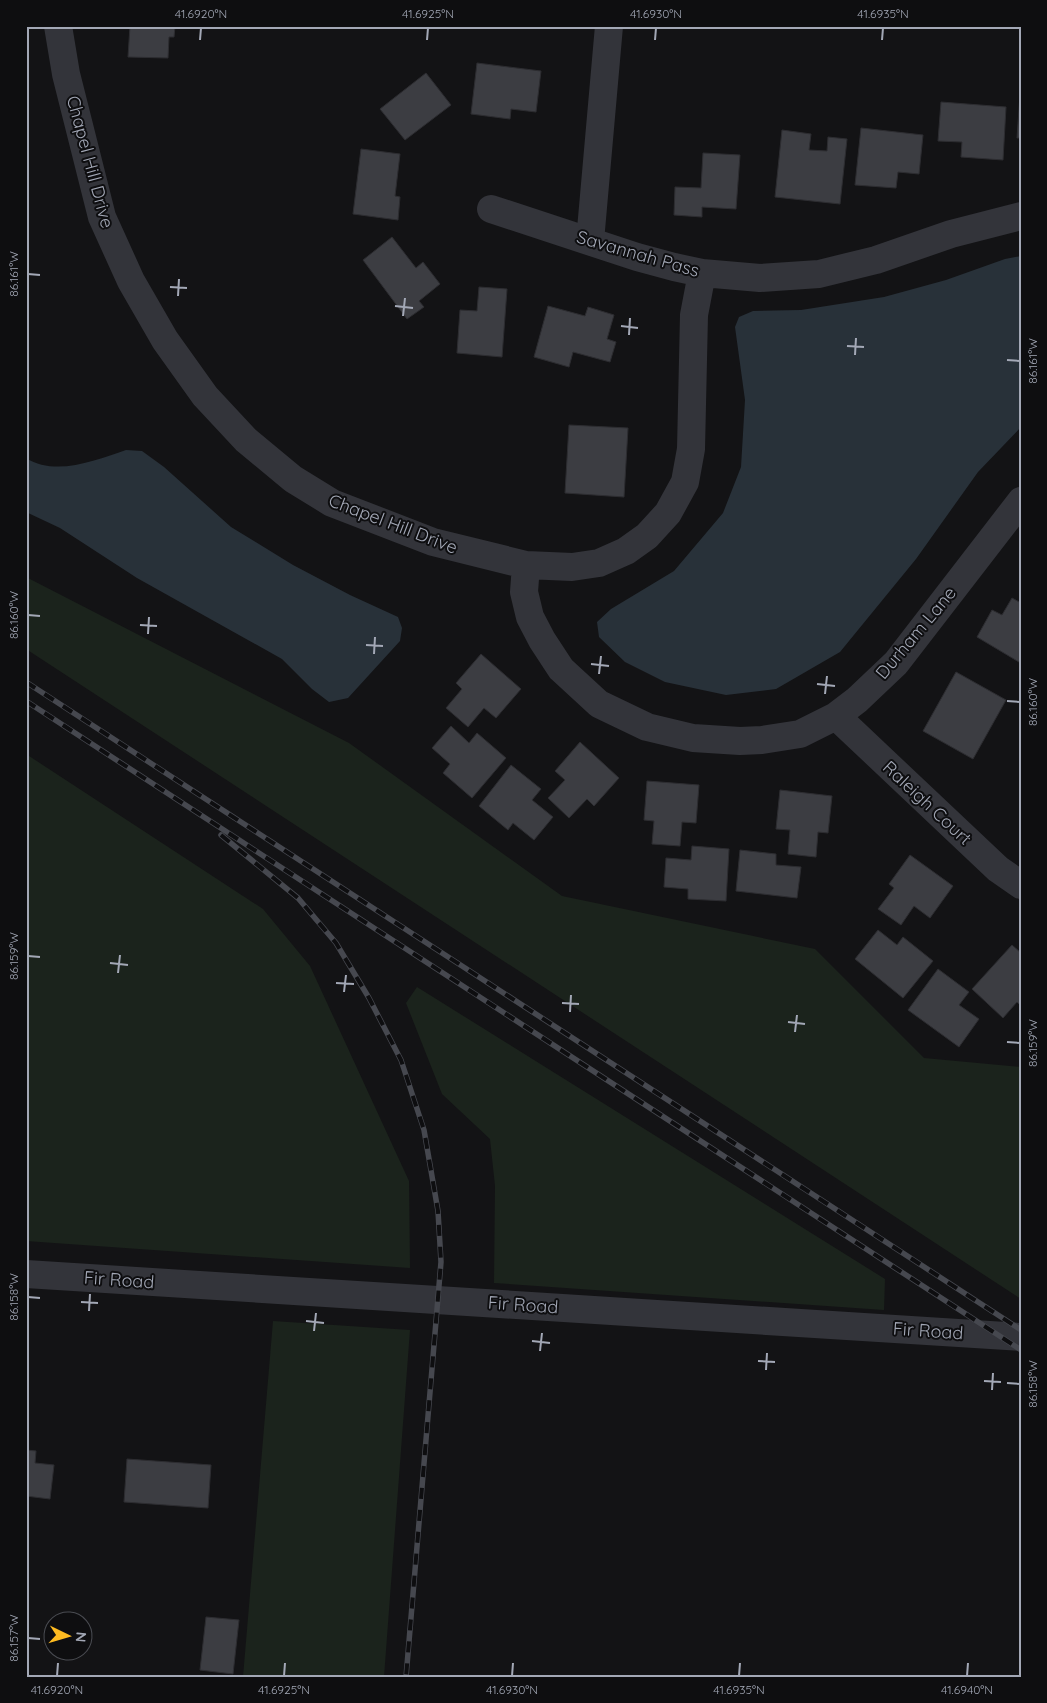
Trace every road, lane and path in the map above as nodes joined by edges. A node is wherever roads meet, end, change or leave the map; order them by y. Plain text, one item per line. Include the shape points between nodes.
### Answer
1 (58, 26) edge
2 (609, 26) edge
3 (491, 209) dead end
4 (1021, 216) edge
5 (590, 241) junction
6 (702, 273) junction
7 (1021, 501) edge
8 (526, 565) junction
9 (836, 716) junction
10 (1021, 885) edge
11 (26, 1274) edge
12 (1021, 1337) edge

1 - 8 street, Chapel Hill Drive via 66,74 102,217 131,282 160,332 205,396 246,440 294,479 332,503 433,542
2 - 5 street
3 - 5 street, Savannah Pass
4 - 6 street, Savannah Pass via 819,274 760,278
5 - 6 street, Savannah Pass
6 - 8 street, Chapel Hill Drive via 694,315 691,450 685,482 668,512 647,536 626,551 599,563
7 - 9 street, Durham Lane via 896,663
8 - 9 street, Durham Lane via 524,592 530,617 542,640 561,669 600,704 648,727 693,738 740,742 800,734
9 - 10 street, Raleigh Court via 998,869
11 - 12 street, Fir Road

